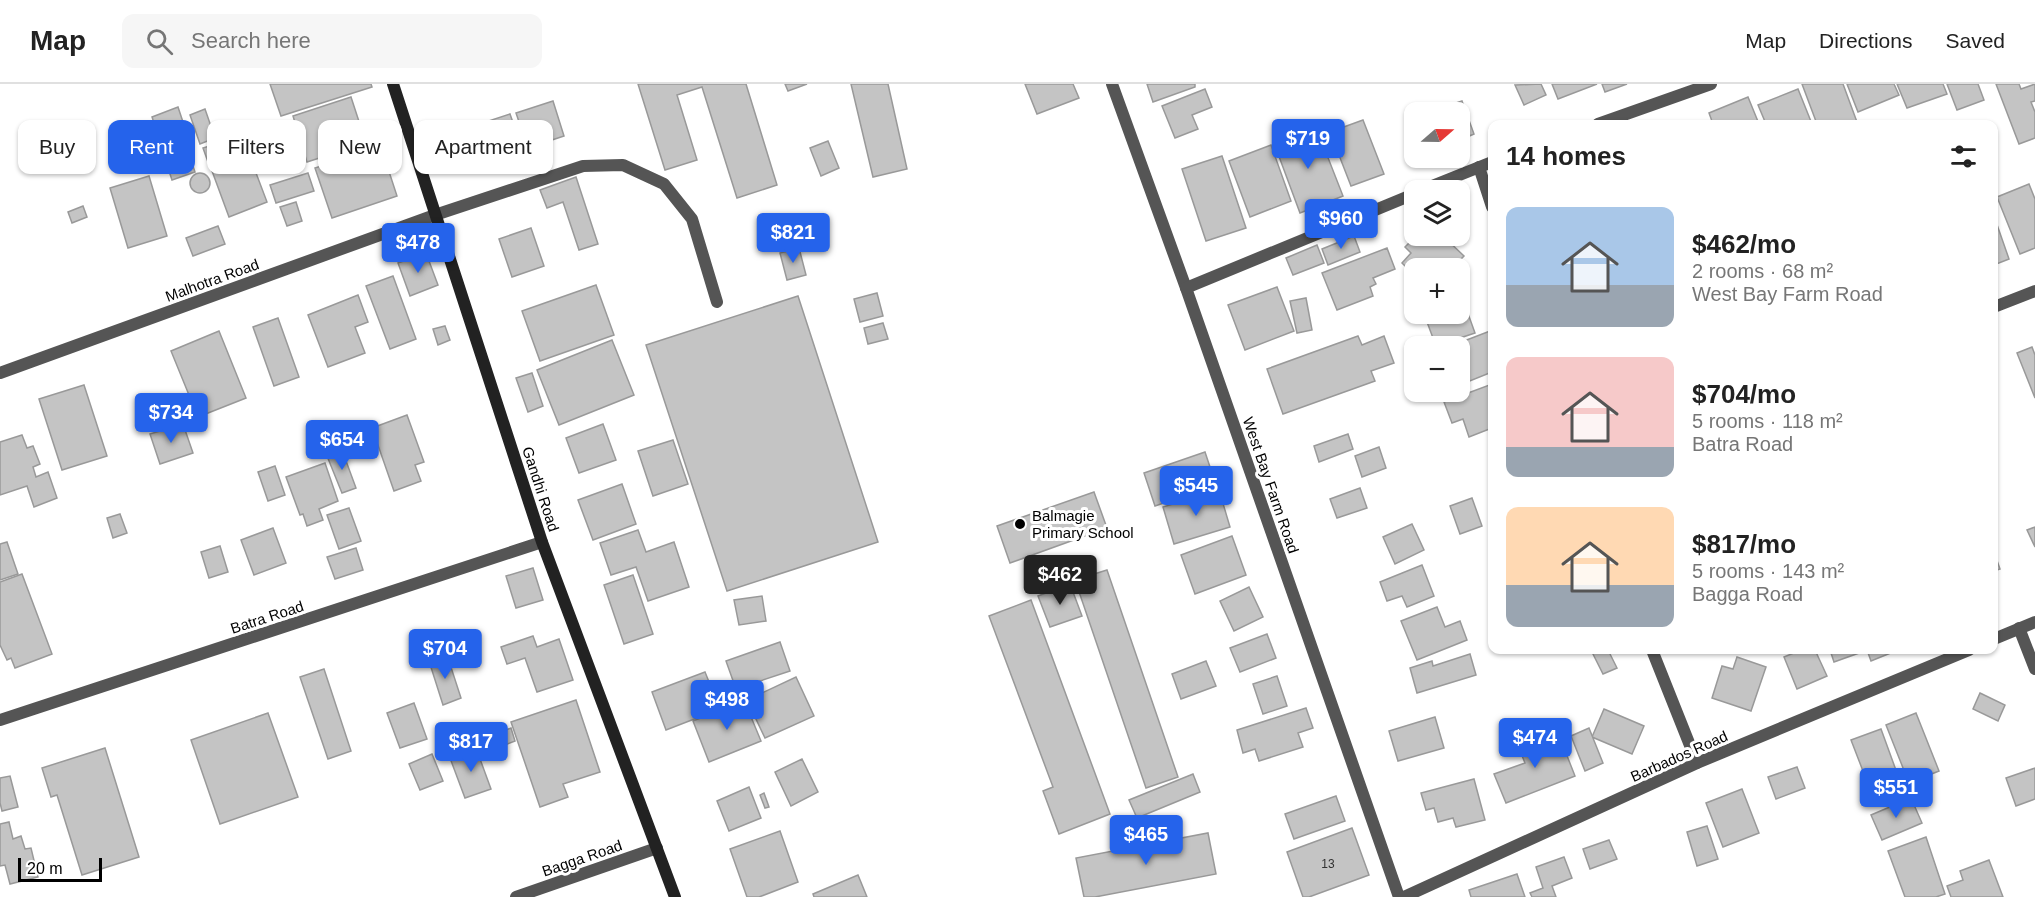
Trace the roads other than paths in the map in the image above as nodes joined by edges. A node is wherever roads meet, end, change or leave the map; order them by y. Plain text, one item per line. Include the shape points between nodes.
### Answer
1 (393, 84) edge
2 (1112, 84) edge
3 (1710, 84) edge
4 (1609, 120) edge
5 (1488, 164) edge
6 (1479, 167) junction
7 (1447, 180) edge
8 (1488, 195) edge
9 (1404, 198) edge
10 (435, 215) junction
11 (1186, 288) junction
12 (2035, 291) edge
13 (717, 303) dead end
14 (1998, 305) edge
15 (0, 373) edge
16 (543, 542) junction
17 (2035, 622) edge
18 (2019, 628) junction
19 (1998, 637) edge
20 (1654, 654) edge
21 (1959, 654) edge
22 (2035, 669) edge
23 (0, 720) edge
24 (1696, 763) junction
25 (657, 848) junction
26 (516, 897) edge
27 (675, 897) edge
28 (1402, 897) edge

1 - 10 street, Gandhi Road
2 - 11 street, West Bay Farm Road
3 - 4 street
5 - 6 street
6 - 7 street
6 - 8 street
9 - 11 street
10 - 13 street, Malhotra Road via 583,166 623,165 664,184 692,219
10 - 15 street, Malhotra Road
10 - 16 street, Gandhi Road
11 - 28 street, West Bay Farm Road
12 - 14 street
16 - 23 street, Batra Road
16 - 25 street, Gandhi Road
17 - 18 street
18 - 19 street
18 - 22 street
20 - 24 street
21 - 24 street, Barbados Road
24 - 28 street, Barbados Road
25 - 26 street, Bagga Road
25 - 27 street, Gandhi Road

